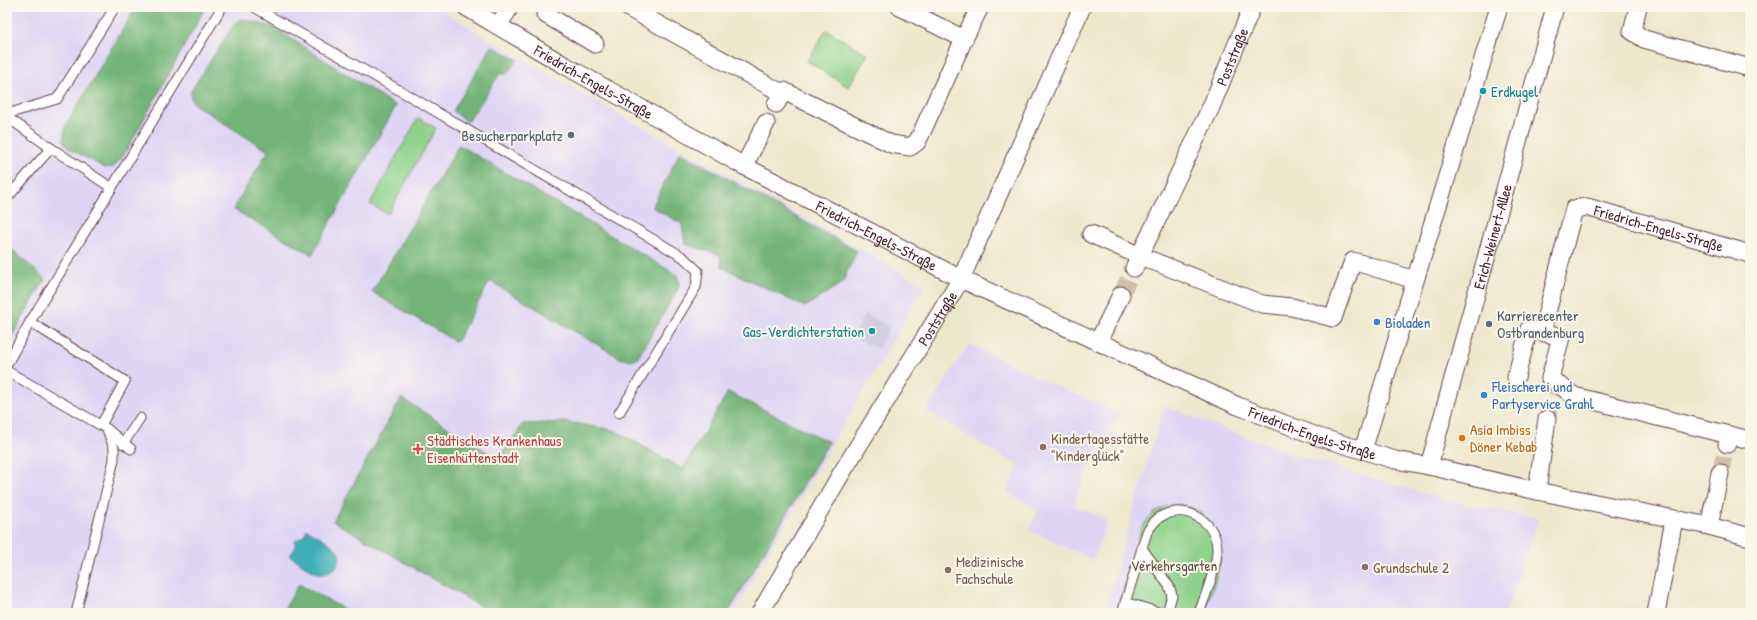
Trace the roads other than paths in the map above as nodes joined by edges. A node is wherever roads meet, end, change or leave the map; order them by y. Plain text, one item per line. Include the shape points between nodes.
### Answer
1 (115, 7) edge
2 (222, 7) edge
3 (254, 7) edge
4 (466, 7) edge
5 (510, 7) edge
6 (550, 7) edge
7 (627, 7) edge
8 (900, 7) edge
9 (980, 7) edge
10 (1082, 7) edge
11 (1252, 7) edge
12 (1499, 7) edge
13 (1555, 7) edge
14 (1638, 7) edge
15 (498, 26) junction
16 (964, 39) junction
17 (595, 44) dead end
18 (1750, 68) edge
19 (7, 114) edge
20 (7, 117) edge
21 (766, 123) dead end
22 (51, 148) junction
23 (744, 166) junction
24 (112, 188) junction
25 (7, 198) edge
26 (1091, 234) dead end
27 (1750, 254) edge
28 (1137, 262) junction
29 (961, 279) junction
30 (1415, 280) junction
31 (1121, 295) tunnel mouth
32 (30, 322) junction
33 (1542, 332) junction
34 (1098, 342) junction
35 (7, 364) edge
36 (7, 371) edge
37 (1516, 377) dead end
38 (619, 413) dead end
39 (140, 418) dead end
40 (1547, 419) tunnel mouth
41 (104, 427) junction
42 (1750, 440) edge
43 (123, 444) junction
44 (131, 449) dead end
45 (1363, 450) junction
46 (1429, 466) junction
47 (1720, 473) tunnel mouth
48 (1537, 491) junction
49 (1674, 520) junction
50 (1709, 526) junction
51 (1750, 537) edge
52 (1142, 548) junction
53 (1125, 602) junction
54 (76, 613) edge
55 (760, 613) edge
56 (1122, 613) edge
57 (1161, 613) edge
58 (1167, 613) edge
59 (1200, 613) edge
60 (1656, 613) edge

1 - 19 lane via 57,99
2 - 24 lane
3 - 38 lane via 418,100 683,257 698,271 696,287
4 - 15 street, Friedrich-Engels-Straße
5 - 15 street
6 - 17 street via 545,14
7 - 16 street via 778,91 780,97 891,144 910,147 917,142
8 - 16 street
9 - 16 street
10 - 29 street, Poststraße
11 - 28 street, Poststraße via 1211,107
12 - 30 street
13 - 46 street, Erich-Weinert-Allee
14 - 18 street via 1632,31 1644,39
15 - 23 street, Friedrich-Engels-Straße
20 - 22 lane
21 - 23 street
22 - 24 lane
22 - 25 lane
23 - 29 street, Friedrich-Engels-Straße
24 - 32 lane
26 - 28 street
27 - 33 street, Friedrich-Engels-Straße via 1587,207 1574,209
28 - 30 street via 1262,304 1292,307 1333,318 1353,261
29 - 34 street, Friedrich-Engels-Straße
29 - 55 street, Poststraße via 841,474
30 - 45 street
31 - 34 street
32 - 35 lane
32 - 41 lane via 125,381
33 - 37 street via 1528,329
33 - 42 street via 1561,337 1550,378 1554,387 1574,396 1728,439
34 - 45 street, Friedrich-Engels-Straße via 1238,406 1319,437
36 - 41 lane
39 - 43 lane
40 - 48 street
41 - 43 lane
41 - 54 lane via 114,448 114,460
43 - 44 lane
45 - 46 street, Friedrich-Engels-Straße via 1395,460
46 - 48 street, Friedrich-Engels-Straße
47 - 50 street
48 - 49 street, Friedrich-Engels-Straße
49 - 50 street, Friedrich-Engels-Straße
49 - 60 street
50 - 51 street, Friedrich-Engels-Straße
52 - 53 lane
52 - 58 lane via 1169,586 1172,595
52 - 59 lane via 1147,532 1162,515 1172,512 1192,513 1209,526 1215,539 1216,556
53 - 56 lane
53 - 57 lane

